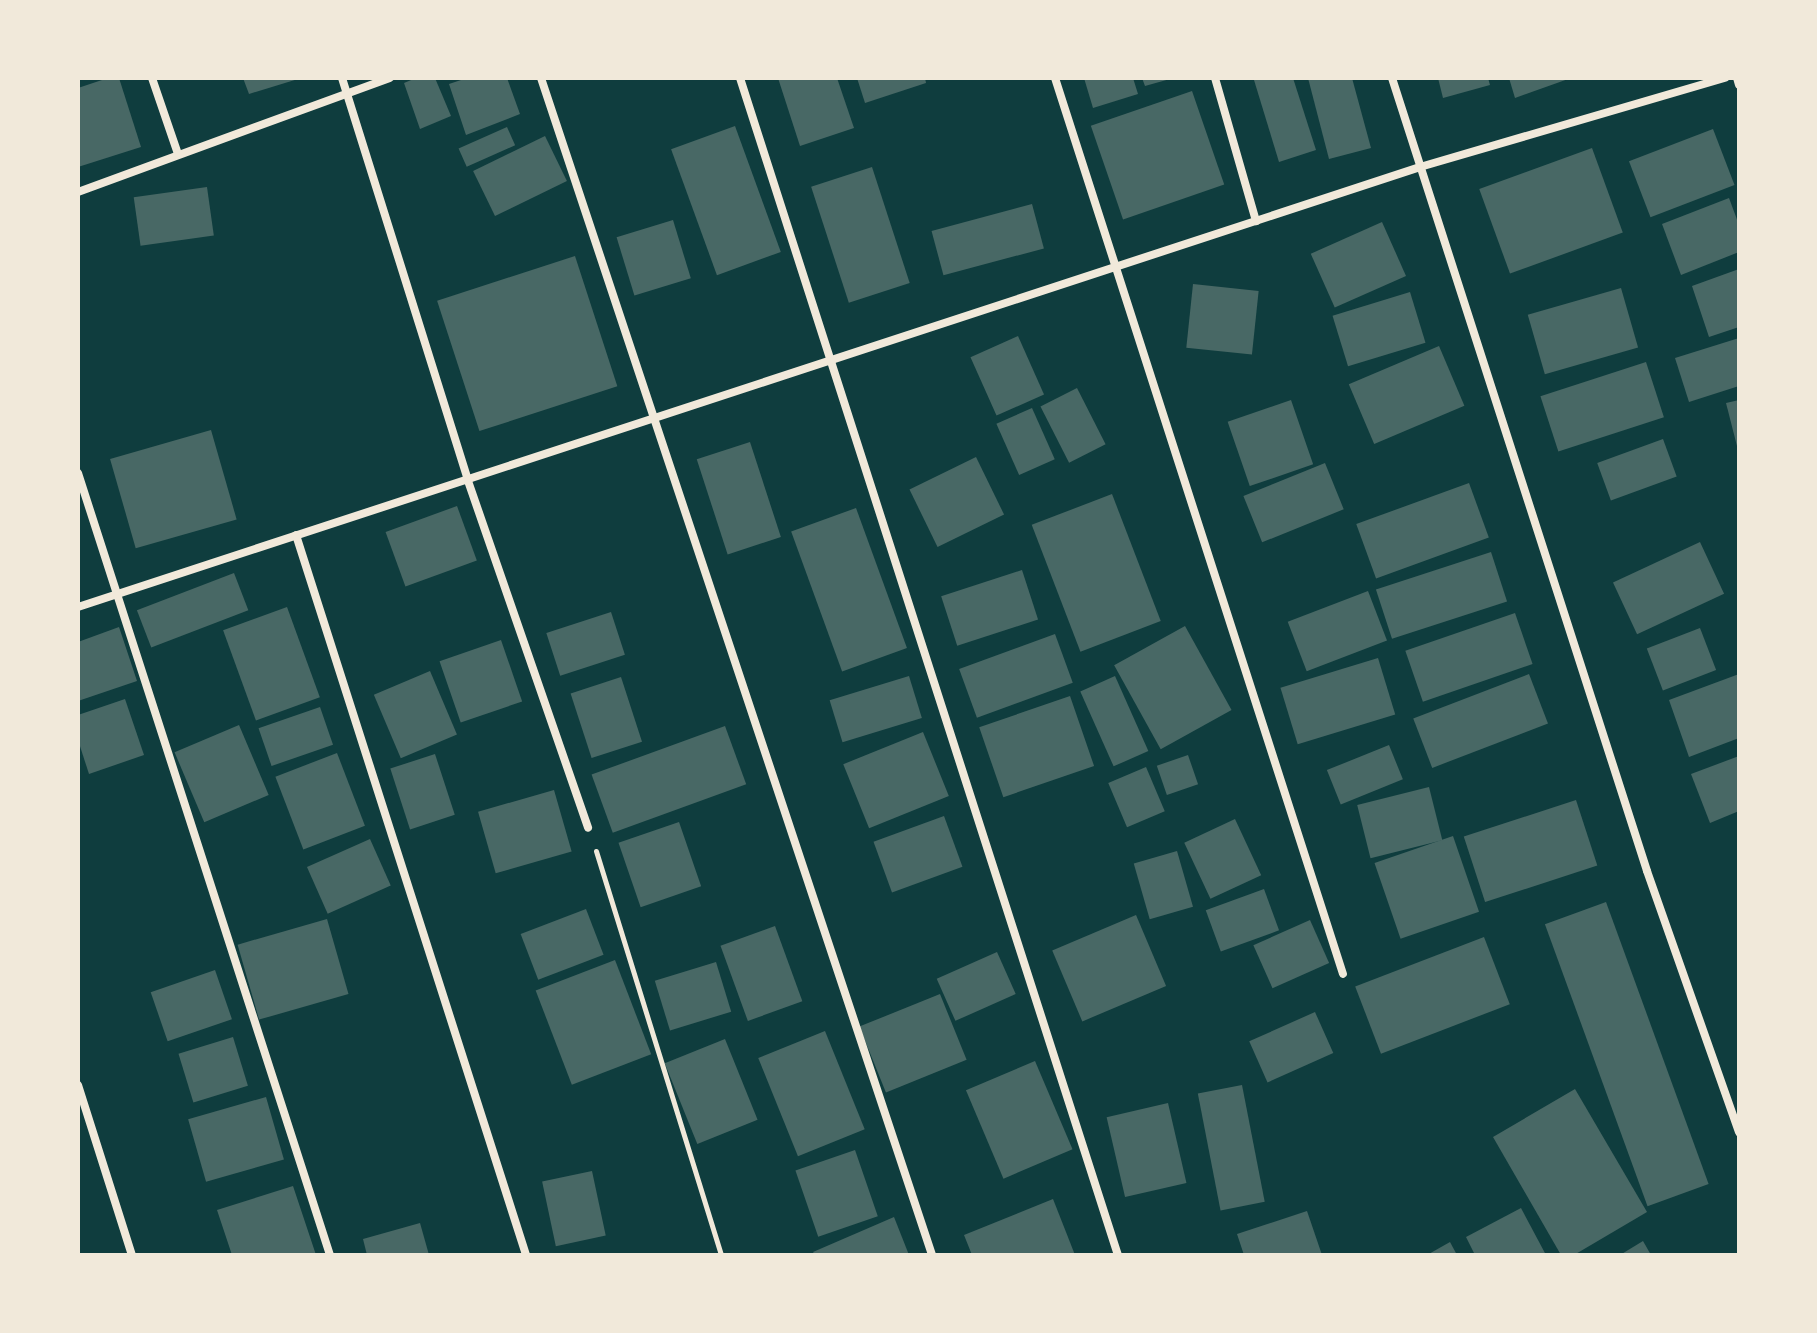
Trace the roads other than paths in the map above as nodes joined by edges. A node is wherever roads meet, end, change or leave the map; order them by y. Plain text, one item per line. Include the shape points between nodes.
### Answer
1 (152, 78) edge
2 (342, 78) edge
3 (390, 78) edge
4 (541, 78) edge
5 (740, 78) edge
6 (1055, 78) edge
7 (1215, 78) edge
8 (1392, 78) edge
9 (1725, 78) edge
10 (1737, 78) edge
11 (1739, 85) edge
12 (346, 91) junction
13 (178, 154) junction
14 (1420, 167) junction
15 (78, 192) edge
16 (1256, 221) junction
17 (1113, 267) junction
18 (827, 359) junction
19 (652, 419) junction
20 (78, 473) edge
21 (467, 478) junction
22 (296, 535) junction
23 (119, 594) junction
24 (78, 607) edge
25 (588, 828) road end
26 (1343, 974) dead end
27 (78, 1085) edge
28 (1739, 1132) edge
29 (132, 1255) edge
30 (330, 1255) edge
31 (526, 1255) edge
32 (932, 1255) edge
33 (1118, 1255) edge

1 - 13 street
2 - 12 street
3 - 12 street
4 - 19 street
5 - 18 street
6 - 17 street
7 - 16 street
8 - 14 street
9 - 14 street
10 - 11 street
12 - 13 street
12 - 21 street
13 - 15 street
14 - 16 street
14 - 28 street via 1647,871
16 - 17 street
17 - 18 street
17 - 26 street
18 - 19 street
18 - 33 street
19 - 21 street
19 - 32 street
20 - 23 street
21 - 22 street
21 - 25 street
22 - 23 street
22 - 31 street
23 - 24 street
23 - 30 street
27 - 29 street

